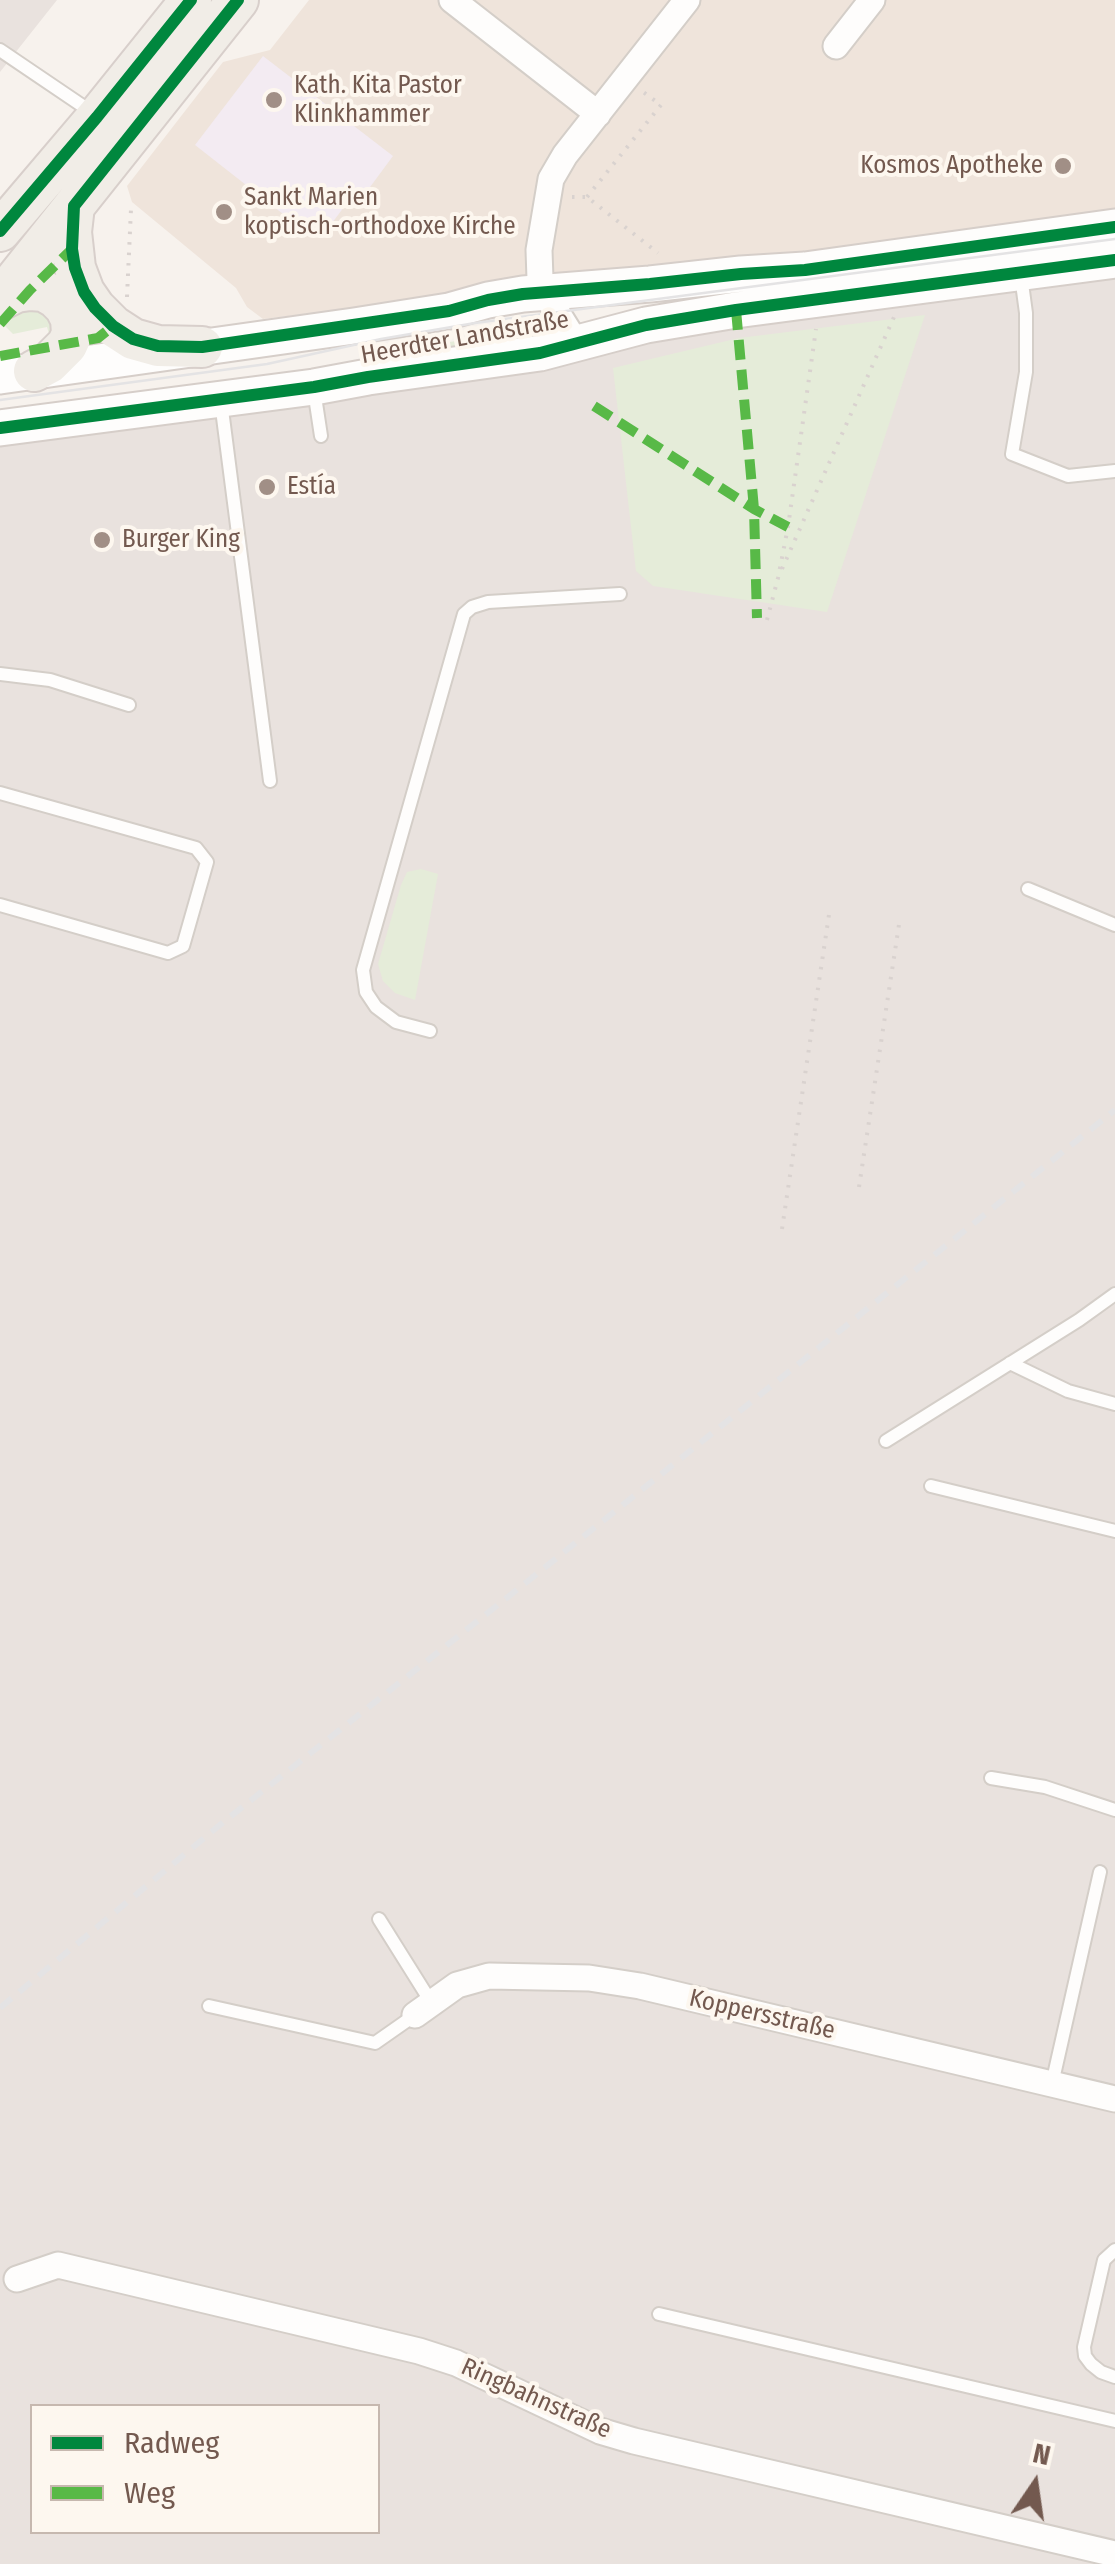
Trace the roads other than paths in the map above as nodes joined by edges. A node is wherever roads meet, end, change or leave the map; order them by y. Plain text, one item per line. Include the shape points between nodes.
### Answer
1 (190, 0) edge
2 (238, 0) edge
3 (452, 0) edge
4 (687, 0) edge
5 (872, 0) edge
6 (836, 46) dead end
7 (0, 50) edge
8 (598, 114) junction
9 (98, 117) junction
10 (74, 206) junction
11 (1115, 228) edge
12 (0, 230) edge
13 (1115, 260) edge
14 (1021, 273) junction
15 (545, 293) junction
16 (0, 300) edge
17 (576, 344) junction
18 (202, 347) junction
19 (17, 374) edge
20 (314, 387) junction
21 (221, 400) junction
22 (0, 428) edge
23 (320, 436) dead end
24 (1115, 471) edge
25 (620, 594) dead end
26 (0, 674) edge
27 (128, 706) dead end
28 (270, 781) dead end
29 (0, 792) edge
30 (1028, 889) dead end
31 (0, 905) edge
32 (1115, 925) edge
33 (430, 1031) dead end
34 (1115, 1294) edge
35 (1010, 1363) junction
36 (1115, 1404) edge
37 (886, 1442) dead end
38 (931, 1486) dead end
39 (1115, 1531) edge
40 (991, 1778) dead end
41 (1115, 1810) edge
42 (1100, 1872) dead end
43 (379, 1919) dead end
44 (209, 2006) dead end
45 (423, 2008) junction
46 (1052, 2084) junction
47 (1115, 2099) edge
48 (1115, 2250) edge
49 (17, 2278) dead end
50 (660, 2314) dead end
51 (1115, 2377) edge
52 (1115, 2421) edge
53 (1115, 2554) edge

1 - 9 main road
2 - 10 main road
3 - 8 street
4 - 8 street
5 - 6 street
7 - 9 lane
8 - 15 street via 556,168 547,196 538,250
9 - 12 main road
10 - 16 main road
10 - 18 main road via 75,268 95,308 133,339
11 - 15 main road, Heerdter Landstraße via 805,270
13 - 14 main road, Heerdter Landstraße
14 - 17 main road, Heerdter Landstraße via 672,320
14 - 24 lane via 1026,372 1012,454 1068,476
15 - 17 street
15 - 18 main road, Heerdter Landstraße
16 - 19 main road via 44,291 71,319 62,353
17 - 20 main road, Heerdter Landstraße
18 - 19 main road, Heerdter Landstraße
20 - 21 main road, Heerdter Landstraße
20 - 23 lane
21 - 22 main road, Heerdter Landstraße
21 - 28 lane
25 - 33 lane via 488,602 464,614 363,970 376,1007 396,1022
26 - 27 lane via 50,680
29 - 31 lane via 196,848 207,862 183,946 168,953
30 - 32 lane
34 - 35 lane
35 - 36 lane
35 - 37 lane
38 - 39 lane
40 - 41 lane
42 - 46 lane
43 - 45 lane
44 - 45 lane via 374,2043
45 - 46 street, Koppersstraße via 457,1985 489,1976 589,1978
46 - 47 street, Koppersstraße
48 - 51 lane via 1104,2260 1084,2347 1091,2364
49 - 53 street, Ringbahnstraße via 58,2265 419,2351 634,2441
50 - 52 lane

